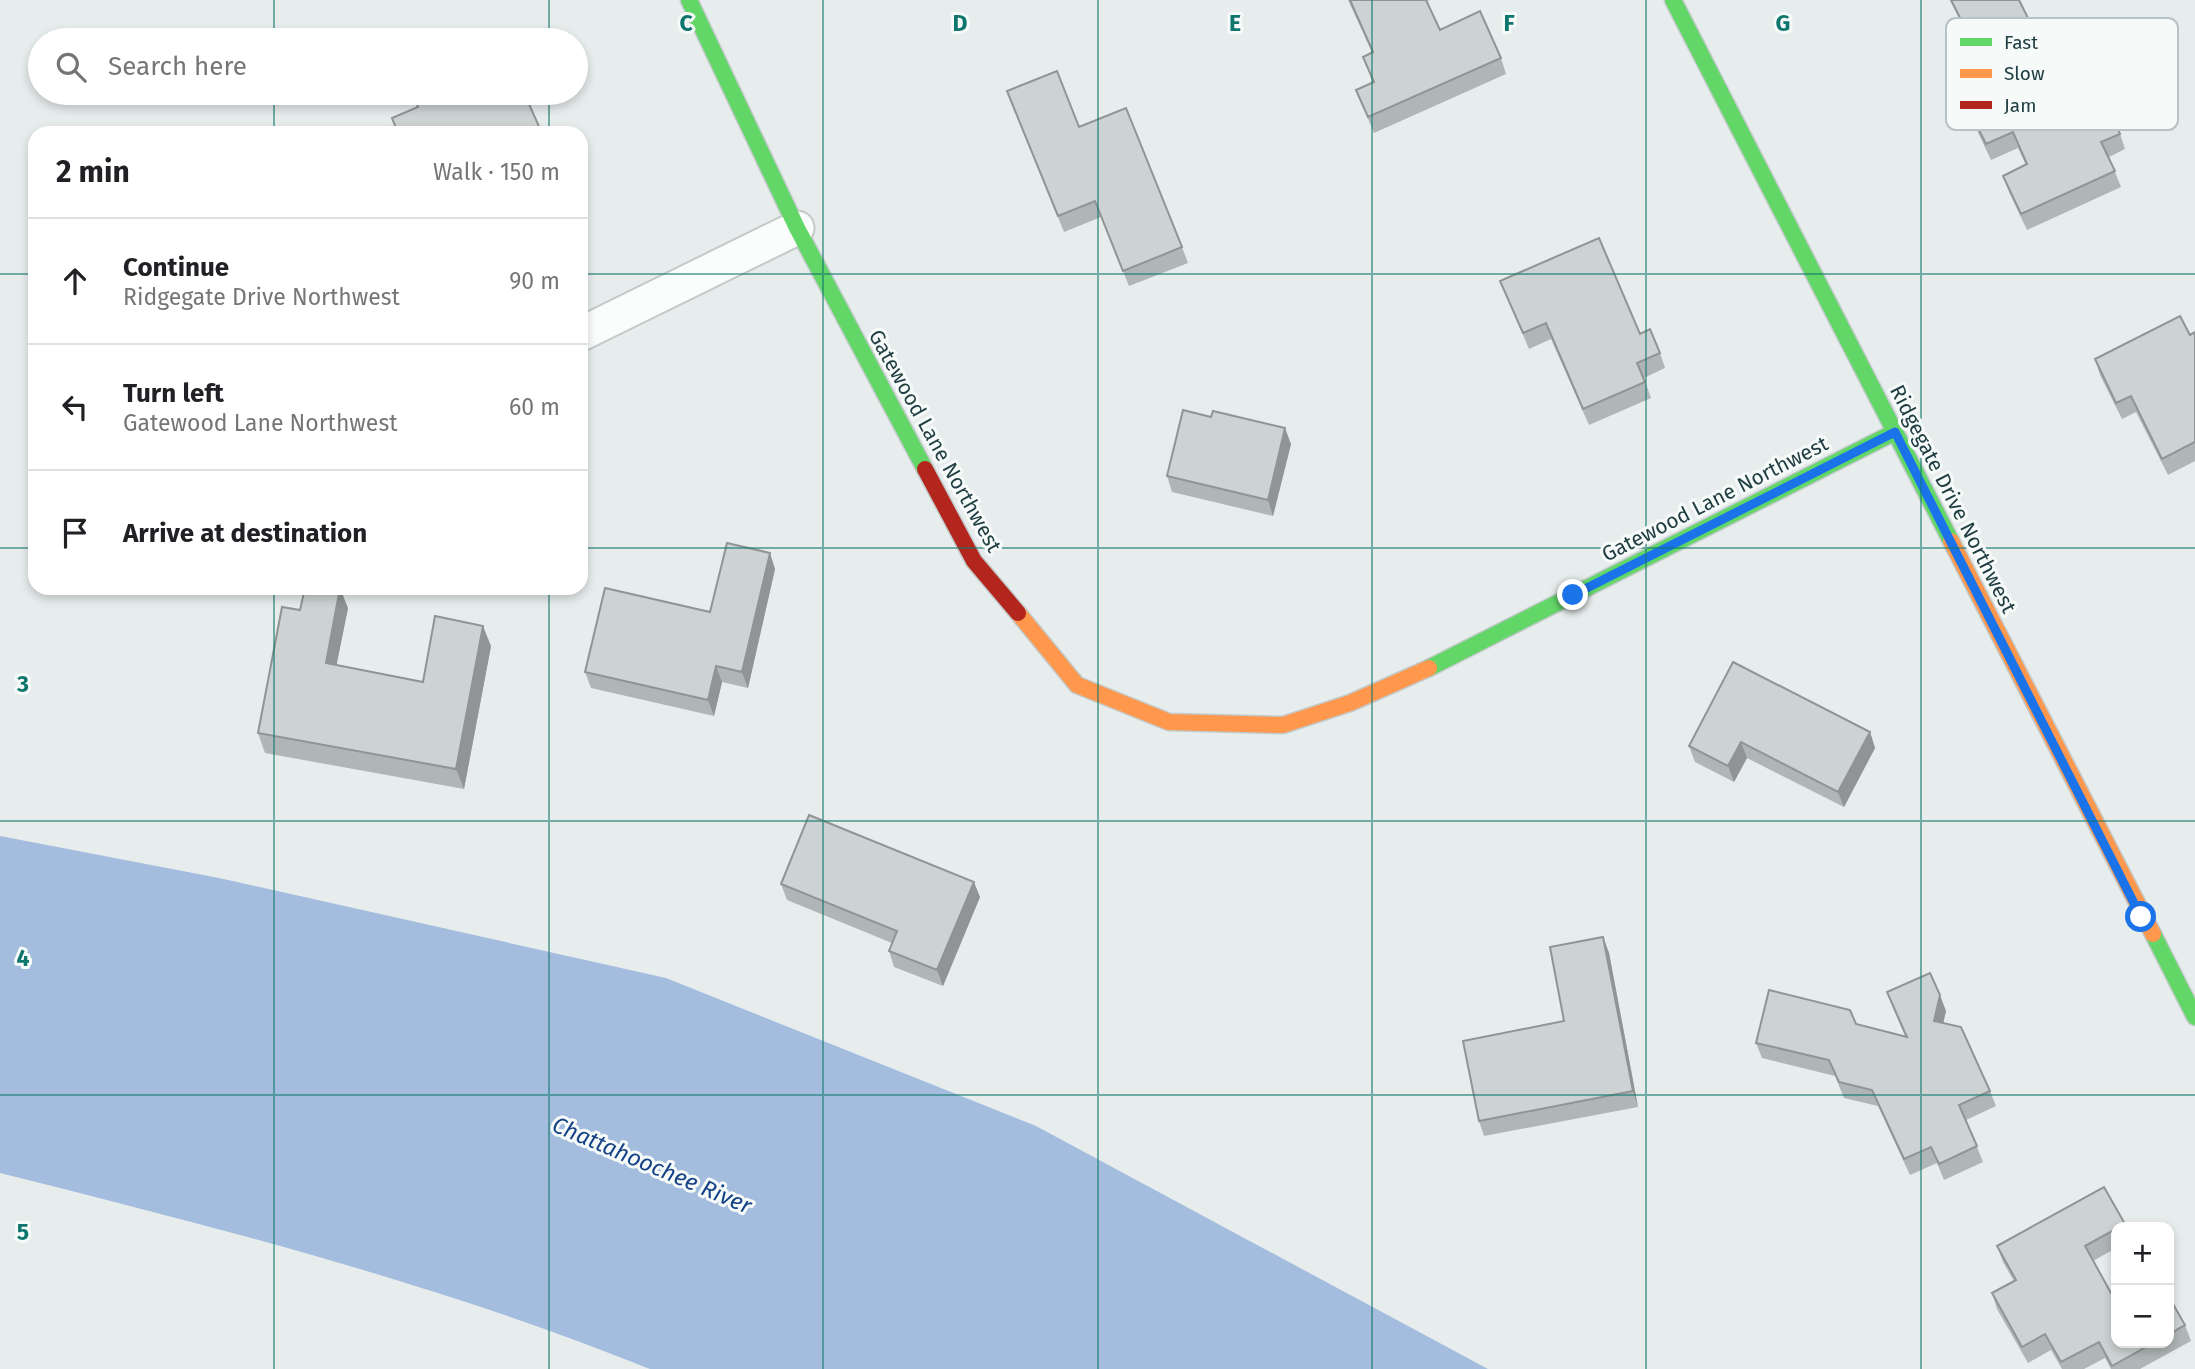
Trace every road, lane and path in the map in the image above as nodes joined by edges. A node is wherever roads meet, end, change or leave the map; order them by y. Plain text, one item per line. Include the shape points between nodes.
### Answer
1 (689, 0) edge
2 (1673, 0) edge
3 (797, 228) junction
4 (588, 331) edge
5 (1895, 432) junction
6 (2195, 1017) edge

1 - 3 street, Gatewood Lane Northwest
2 - 5 street, Ridgegate Drive Northwest
3 - 4 street
3 - 5 street, Gatewood Lane Northwest via 974,561 1077,685 1169,722 1283,725 1350,703 1436,665
5 - 6 street, Ridgegate Drive Northwest

